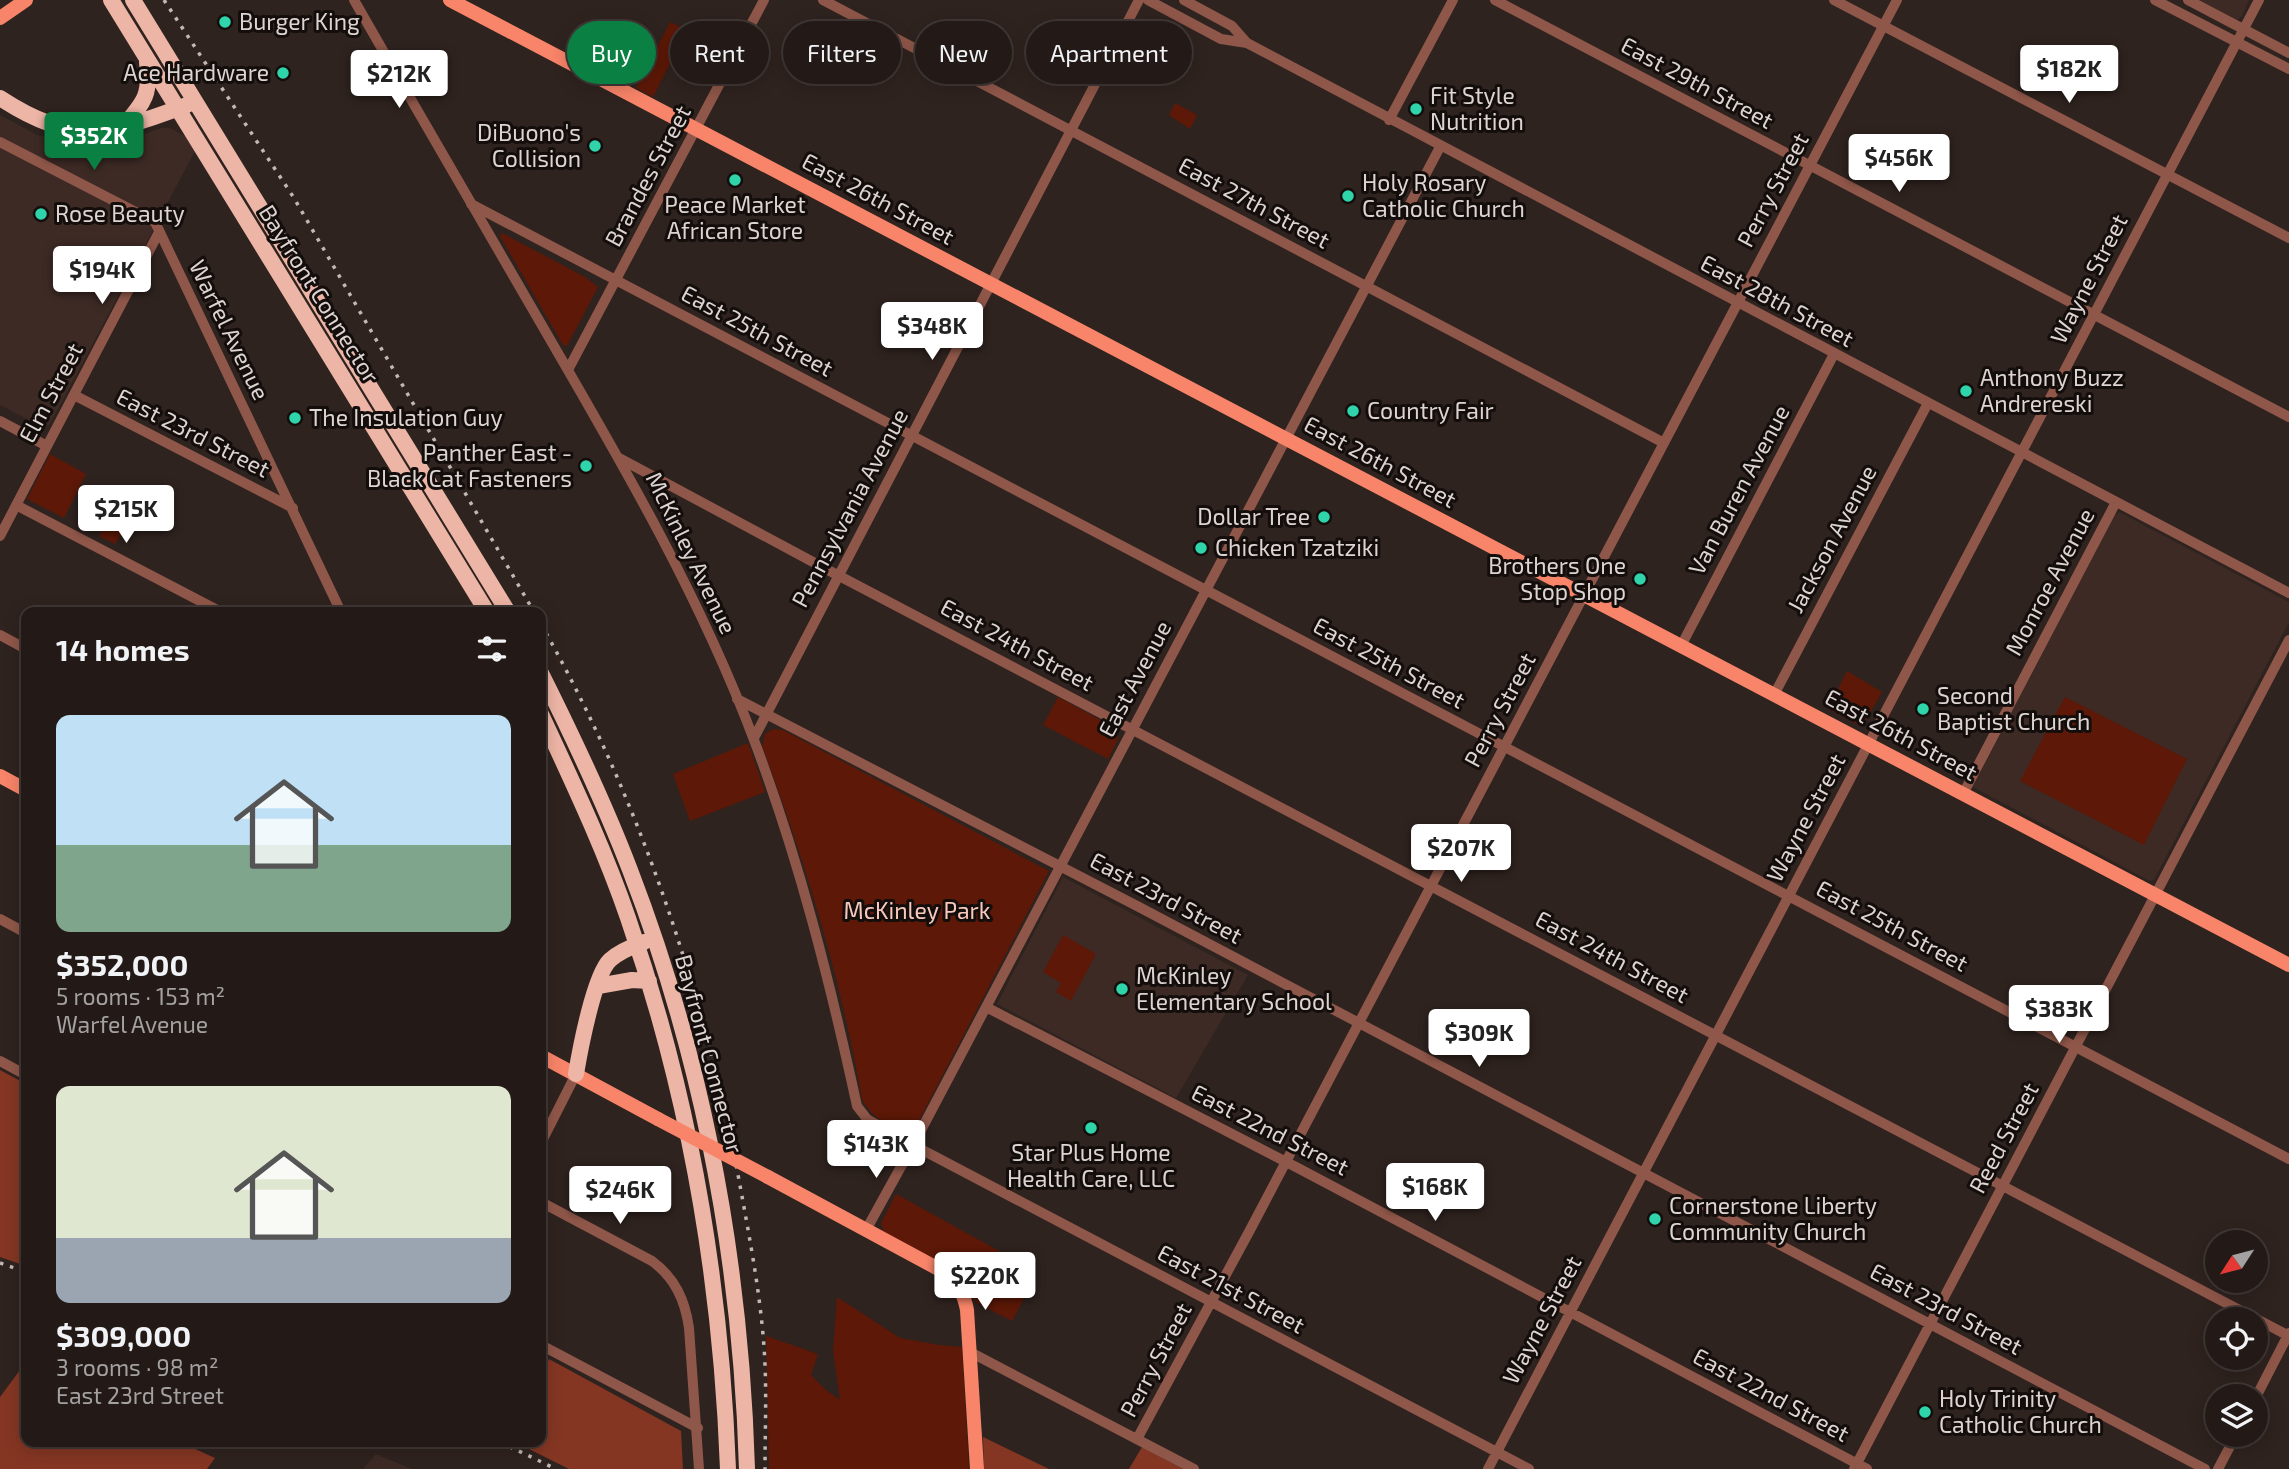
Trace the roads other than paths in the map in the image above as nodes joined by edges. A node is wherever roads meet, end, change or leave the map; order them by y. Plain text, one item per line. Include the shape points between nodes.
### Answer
1 (26, 0) edge
2 (111, 0) edge
3 (133, 0) edge
4 (354, 0) edge
5 (450, 0) edge
6 (764, 0) edge
7 (823, 0) edge
8 (1139, 0) edge
9 (1148, 0) edge
10 (1184, 0) edge
11 (1453, 0) edge
12 (1495, 0) edge
13 (1834, 0) edge
14 (1897, 0) edge
15 (2154, 0) edge
16 (2188, 0) edge
17 (2259, 0) edge
18 (0, 18) edge
19 (1884, 26) junction
20 (2243, 30) junction
21 (1247, 43) junction
22 (2236, 43) junction
23 (2289, 53) edge
24 (146, 57) junction
25 (2289, 69) edge
26 (3, 97) edge
27 (196, 102) junction
28 (178, 108) junction
29 (1389, 120) junction
30 (122, 128) junction
31 (696, 129) junction
32 (1071, 130) junction
33 (0, 142) edge
34 (1440, 147) junction
35 (1810, 165) junction
36 (2167, 174) junction
37 (471, 204) junction
38 (159, 232) junction
39 (2289, 238) edge
40 (616, 281) junction
41 (991, 284) junction
42 (1367, 286) junction
43 (1738, 303) junction
44 (2095, 315) junction
45 (1834, 354) junction
46 (568, 370) junction
47 (74, 396) junction
48 (1928, 403) junction
49 (2289, 417) edge
50 (0, 421) edge
51 (911, 436) junction
52 (1286, 438) junction
53 (1664, 443) junction
54 (47, 446) junction
55 (2021, 452) junction
56 (619, 458) junction
57 (2116, 502) junction
58 (16, 505) junction
59 (293, 508) junction
60 (0, 536) edge
61 (838, 575) junction
62 (1206, 590) junction
63 (2289, 593) edge
64 (1584, 595) junction
65 (211, 607) edge
66 (339, 607) edge
67 (484, 607) edge
68 (505, 607) edge
69 (0, 635) edge
70 (2289, 640) edge
71 (21, 646) edge
72 (1681, 646) junction
73 (546, 684) edge
74 (1774, 695) junction
75 (737, 699) junction
76 (765, 714) junction
77 (546, 724) edge
78 (1132, 729) junction
79 (754, 738) junction
80 (1868, 744) junction
81 (1504, 747) junction
82 (0, 776) edge
83 (21, 787) edge
84 (1963, 794) junction
85 (1060, 866) junction
86 (1431, 886) junction
87 (2156, 895) junction
88 (1788, 896) junction
89 (0, 919) edge
90 (21, 930) edge
91 (654, 938) junction
92 (637, 945) junction
93 (2289, 965) edge
94 (649, 981) junction
95 (598, 986) junction
96 (986, 1007) junction
97 (1359, 1024) junction
98 (1715, 1035) junction
99 (2076, 1047) junction
100 (546, 1059) edge
101 (0, 1062) edge
102 (21, 1072) edge
103 (576, 1074) junction
104 (546, 1133) edge
105 (913, 1145) junction
106 (2289, 1159) edge
107 (1286, 1162) junction
108 (1642, 1174) junction
109 (2003, 1186) junction
110 (546, 1205) edge
111 (866, 1230) junction
112 (1212, 1302) junction
113 (1570, 1313) junction
114 (1930, 1325) junction
115 (2289, 1335) edge
116 (546, 1348) edge
117 (970, 1352) junction
118 (2263, 1384) edge
119 (698, 1428) junction
120 (1138, 1439) junction
121 (2230, 1447) edge
122 (1496, 1452) junction
123 (1860, 1467) edge
124 (699, 1469) edge
125 (727, 1469) edge
126 (747, 1469) edge
127 (977, 1469) edge
128 (1194, 1469) edge
129 (1488, 1469) edge
130 (1529, 1469) edge
131 (2205, 1469) edge
132 (2218, 1469) edge

1 - 18 main road
2 - 24 highway, Bayfront Connector
3 - 27 highway, Bayfront Connector
4 - 37 street, McKinley Avenue
5 - 31 main road, East 26th Street
6 - 31 street, Brandes Street
7 - 32 street, East 27th Street
8 - 32 street, Pennsylvania Avenue
9 - 21 street, East 28th Street via 1221,39
10 - 21 street, East 28th Street via 1232,26
11 - 29 street
12 - 35 street, East 29th Street
13 - 19 street
14 - 19 street, Perry Street
15 - 22 street
16 - 20 street
17 - 20 street, Wayne Street
19 - 35 street, Perry Street
19 - 36 street
20 - 22 street, Wayne Street
20 - 23 street
21 - 29 street, East 28th Street
22 - 25 street
22 - 36 street, Wayne Street
24 - 28 highway, Bayfront Connector
24 - 30 highway via 148,91
26 - 30 highway via 40,121 68,129
27 - 28 highway
27 - 68 highway, Bayfront Connector
28 - 30 highway
28 - 67 highway, Bayfront Connector
29 - 34 street, East 28th Street
31 - 40 street, Brandes Street
31 - 41 main road, East 26th Street
32 - 41 street, Pennsylvania Avenue
32 - 42 street, East 27th Street
33 - 38 street, Warfel Avenue via 151,219
34 - 42 street, East Avenue
34 - 43 street, East 28th Street
35 - 43 street, Perry Street
35 - 44 street, East 29th Street
36 - 39 street
36 - 44 street, Wayne Street
37 - 40 street, East 25th Street
37 - 46 street, McKinley Avenue
38 - 47 street, Elm Street
38 - 59 street, Warfel Avenue
40 - 46 street, Brandes Street
40 - 51 street, East 25th Street
41 - 51 street, Pennsylvania Avenue
41 - 52 main road, East 26th Street
42 - 52 street, East Avenue
42 - 53 street, East 27th Street
43 - 45 street, East 28th Street
43 - 53 street, Perry Street
44 - 49 street, East 29th Street
44 - 55 street, Wayne Street
45 - 48 street, East 28th Street
45 - 72 street, Van Buren Avenue
46 - 56 street, McKinley Avenue
47 - 54 street, Elm Street
47 - 59 street, East 23rd Street
48 - 55 street, East 28th Street
48 - 74 street, Jackson Avenue
50 - 54 street
51 - 61 street, Pennsylvania Avenue
51 - 62 street, East 25th Street
52 - 62 street, East Avenue
52 - 64 main road, East 26th Street
53 - 64 street, Perry Street
54 - 58 street, Elm Street
55 - 57 street, East 28th Street
55 - 80 street, Wayne Street
56 - 61 street, East 24th Street
56 - 75 street, McKinley Avenue via 693,598
57 - 63 street, East 28th Street
57 - 84 street, Monroe Avenue
58 - 60 street, Elm Street
58 - 65 street
59 - 66 street, Warfel Avenue
61 - 76 street, Pennsylvania Avenue
61 - 78 street, East 24th Street
62 - 78 street, East Avenue
62 - 81 street, East 25th Street
64 - 72 main road, East 26th Street
64 - 81 street, Perry Street
69 - 71 street
70 - 87 street, Reed Street
72 - 74 main road, East 26th Street
73 - 91 highway, Bayfront Connector via 609,818
74 - 80 main road, East 26th Street
75 - 76 street, East 23rd Street
75 - 79 street, McKinley Avenue
76 - 79 street, Pennsylvania Avenue
76 - 85 street, East 23rd Street
77 - 92 highway, Bayfront Connector
78 - 85 street, East Avenue
78 - 86 street, East 24th Street
79 - 105 street, McKinley Avenue via 798,864 857,1106 867,1119
80 - 84 main road, East 26th Street
80 - 88 street, Wayne Street
81 - 86 street, Perry Street
81 - 88 street, East 25th Street
82 - 83 main road
84 - 87 main road, East 26th Street
85 - 96 street, East Avenue
85 - 97 street, East 23rd Street
86 - 97 street, Perry Street
86 - 98 street, East 24th Street
87 - 93 main road, East 26th Street
87 - 99 street, Reed Street
88 - 98 street, Wayne Street
88 - 99 street, East 25th Street
89 - 90 street
91 - 92 highway
91 - 126 highway, Bayfront Connector via 689,1052 718,1181 739,1332
92 - 94 highway, Bayfront Connector
92 - 95 highway via 610,960
94 - 95 highway
94 - 125 highway, Bayfront Connector via 686,1119 710,1251 721,1347
95 - 103 highway
96 - 105 street, East Avenue
96 - 107 street, East 22nd Street
97 - 107 street, Perry Street
97 - 108 street, East 23rd Street
98 - 108 street, Wayne Street
98 - 109 street, East 24th Street
99 - 106 street, East 25th Street
99 - 109 street, Reed Street
100 - 103 main road
101 - 102 street
103 - 104 street
103 - 111 main road, bridge
105 - 111 street, East Avenue
105 - 112 street, East 21st Street
107 - 112 street, Perry Street
107 - 113 street, East 22nd Street
108 - 113 street, Wayne Street
108 - 114 street, East 23rd Street
109 - 114 street, Reed Street
109 - 115 street, East 24th Street
110 - 119 street via 652,1261 673,1281 688,1317
111 - 117 main road via 956,1283 967,1310
112 - 120 street, Perry Street
112 - 122 street, East 21st Street
113 - 122 street, Wayne Street
113 - 123 street, East 22nd Street
114 - 123 street, Reed Street
114 - 131 street, East 23rd Street
115 - 118 street
116 - 119 street
117 - 120 street
117 - 127 main road
119 - 124 street
120 - 128 street
121 - 132 street
122 - 129 street, Wayne Street
122 - 130 street, East 21st Street

